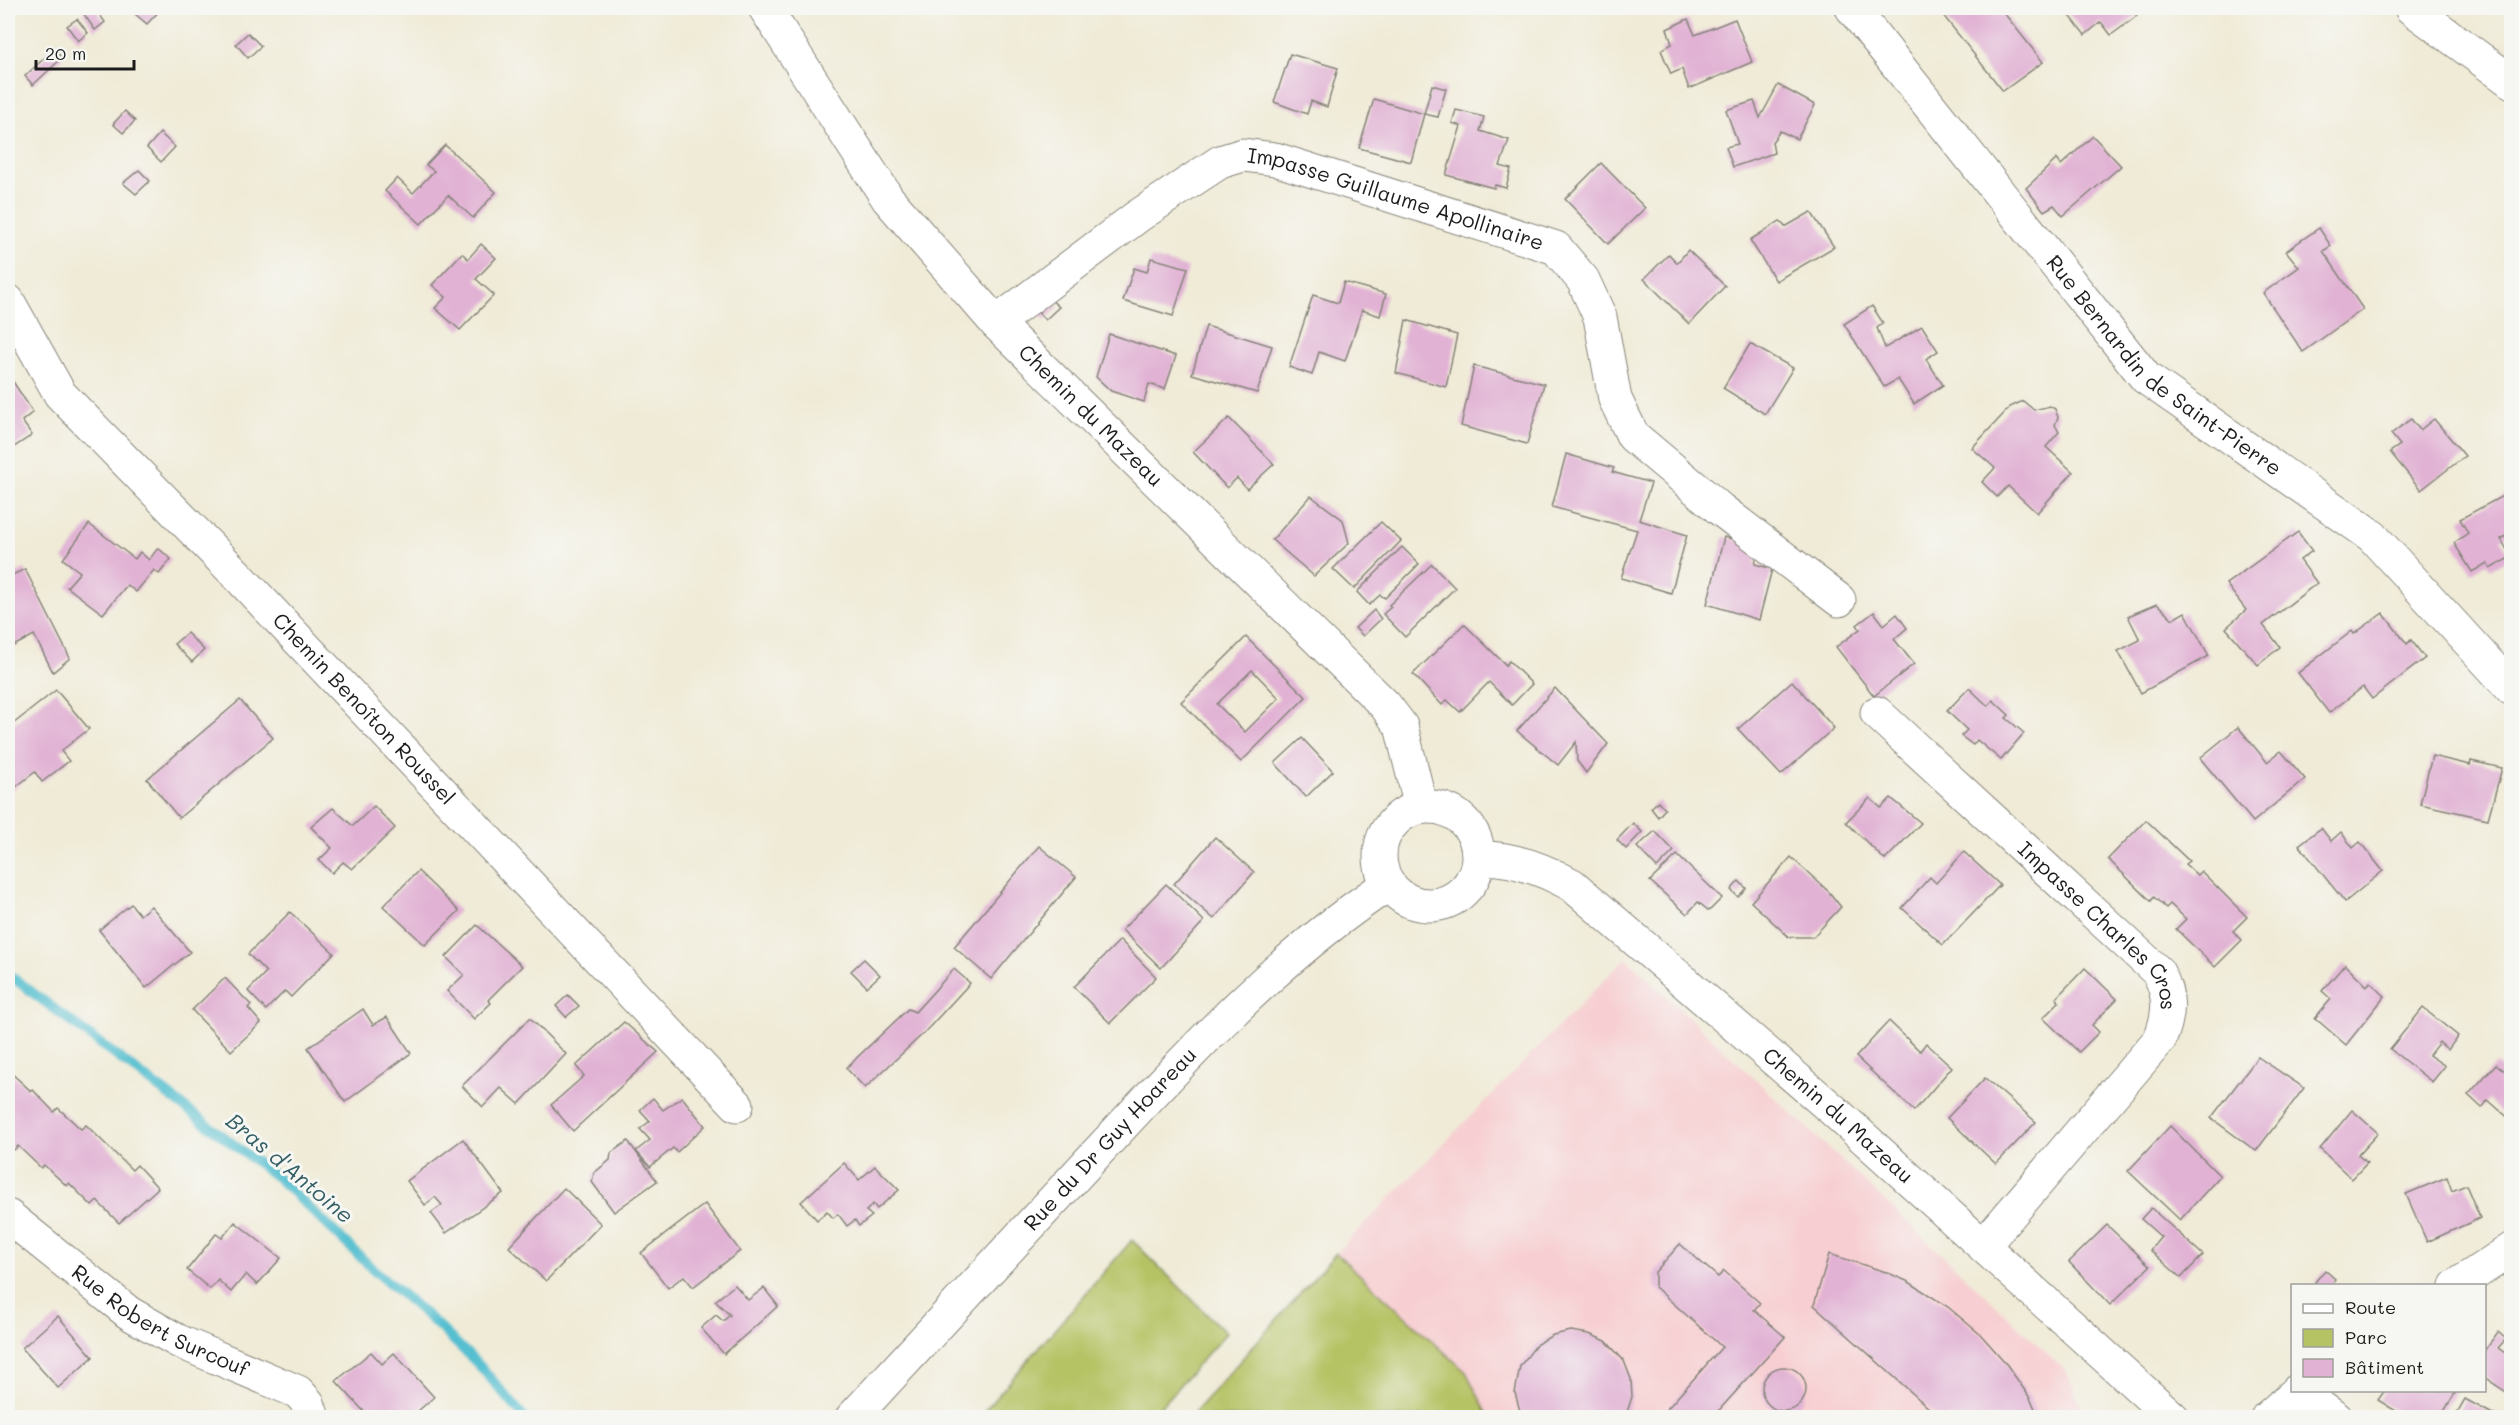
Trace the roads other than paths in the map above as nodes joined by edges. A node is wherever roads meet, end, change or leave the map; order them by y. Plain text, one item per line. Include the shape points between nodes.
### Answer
1 (765, 8) edge
2 (1852, 8) edge
3 (2412, 8) edge
4 (2511, 82) edge
5 (8, 301) edge
6 (996, 323) junction
7 (1839, 600) dead end
8 (2511, 689) edge
9 (1877, 713) dead end
10 (1421, 807) junction
11 (1479, 858) junction
12 (1389, 884) junction
13 (737, 1106) dead end
14 (8, 1216) edge
15 (1984, 1245) junction
16 (2511, 1249) edge
17 (2459, 1284) edge
18 (2297, 1392) edge
19 (2299, 1392) edge
20 (313, 1418) edge
21 (852, 1418) edge
22 (2173, 1418) edge
23 (2267, 1418) edge
24 (2336, 1418) edge

1 - 6 street, Chemin du Mazeau via 888,198
2 - 8 street, Rue Bernardin de Saint-Pierre via 2146,378 2372,536
3 - 4 street
5 - 13 street, Chemin Benoîton Roussel via 60,394 240,578
6 - 7 street, Impasse Guillaume Apollinaire via 1138,216 1220,162 1243,155 1275,159 1556,248 1583,280 1600,317 1615,399 1633,436
6 - 10 street, Chemin du Mazeau via 1385,705 1401,726
9 - 15 street, Impasse Charles Cros via 2158,972 2166,987 2168,1021 2160,1039
10 - 11 street via 1436,807 1461,819 1477,843
10 - 12 street via 1396,819 1387,830 1380,857
11 - 12 street via 1467,888 1443,903 1417,904
11 - 15 street, Chemin du Mazeau via 1542,869 1572,885
12 - 21 street, Rue du Dr Guy Hoareau via 1356,905 1260,985 1190,1054
14 - 20 street, Rue Robert Surcouf via 129,1313 178,1341 298,1392 308,1403
15 - 22 street, Chemin du Mazeau
16 - 17 street
18 - 23 street
19 - 24 street

